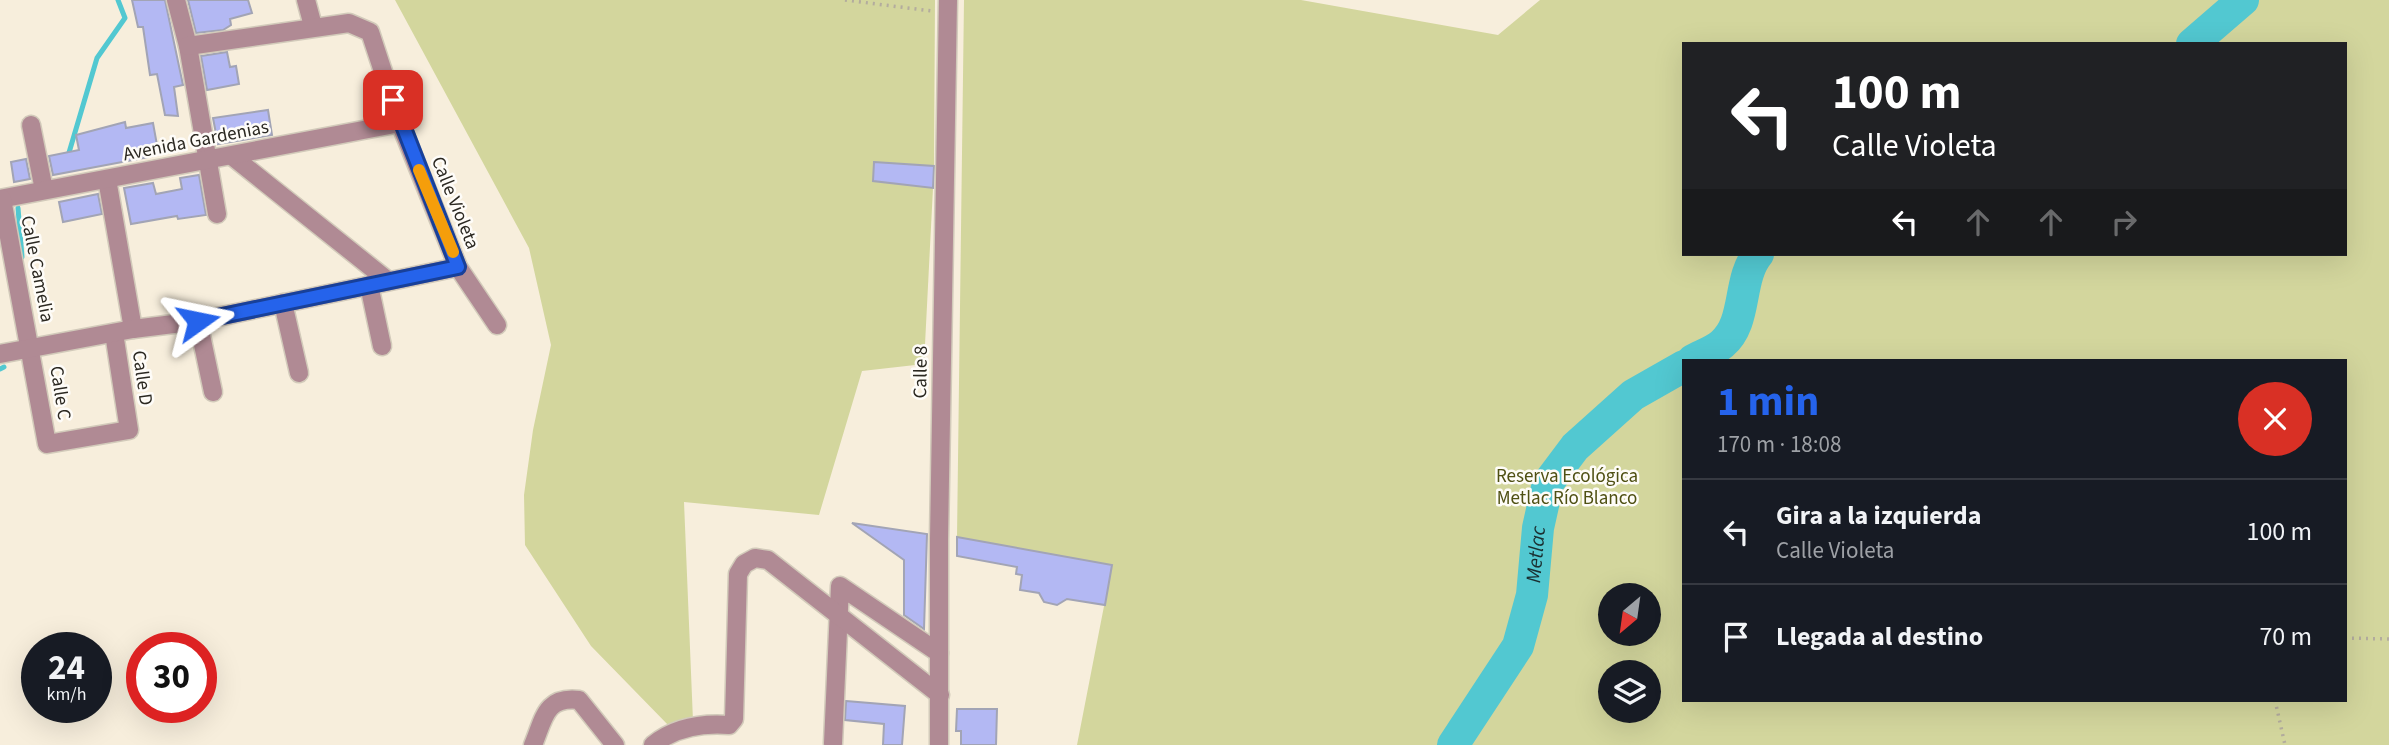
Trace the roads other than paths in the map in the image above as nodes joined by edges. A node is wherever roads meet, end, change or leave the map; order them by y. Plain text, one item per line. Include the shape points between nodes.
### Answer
1 (176, 0) edge
2 (306, 0) edge
3 (948, 6) edge
4 (313, 26) junction
5 (188, 46) junction
6 (400, 123) junction
7 (31, 125) dead end
8 (232, 156) junction
9 (207, 160) junction
10 (107, 179) junction
11 (44, 190) junction
12 (1, 199) edge
13 (217, 214) dead end
14 (458, 267) junction
15 (387, 280) junction
16 (369, 285) junction
17 (283, 303) junction
18 (198, 321) junction
19 (497, 325) dead end
20 (133, 329) junction
21 (114, 333) junction
22 (382, 346) dead end
23 (31, 348) junction
24 (0, 354) edge
25 (299, 373) dead end
26 (213, 392) dead end
27 (47, 444) joint
28 (838, 615) junction
29 (939, 653) junction
30 (940, 695) junction
31 (833, 743) edge
32 (533, 745) edge
33 (615, 745) edge
34 (653, 745) edge
35 (939, 745) edge

1 - 5 street
2 - 4 street
3 - 29 street, Calle 8
4 - 5 street
4 - 6 street, Calle Violeta via 349,23 370,32
5 - 9 street
6 - 8 street, Avenida Gardenias
6 - 14 street, Calle Violeta
7 - 11 street
8 - 9 street, Avenida Gardenias
8 - 15 street
9 - 10 street, Avenida Gardenias
9 - 13 street
10 - 11 street, Avenida Gardenias
10 - 20 street
11 - 12 street, Avenida Gardenias
12 - 23 street, Calle Camelia
14 - 15 street
14 - 19 street, Calle Violeta
15 - 16 street
16 - 17 street
16 - 22 street
17 - 18 street
17 - 25 street
18 - 20 street
18 - 26 street
20 - 21 street
21 - 23 street
21 - 27 street, Calle D via 129,430
23 - 24 street
23 - 27 street, Calle C
28 - 29 street via 840,586
28 - 30 street
28 - 31 street
28 - 34 street via 768,561 755,558 744,564 738,574 734,719 729,725 701,723
29 - 30 street, Calle 8
30 - 35 street, Calle 8
32 - 33 street via 550,706 563,698 579,700

